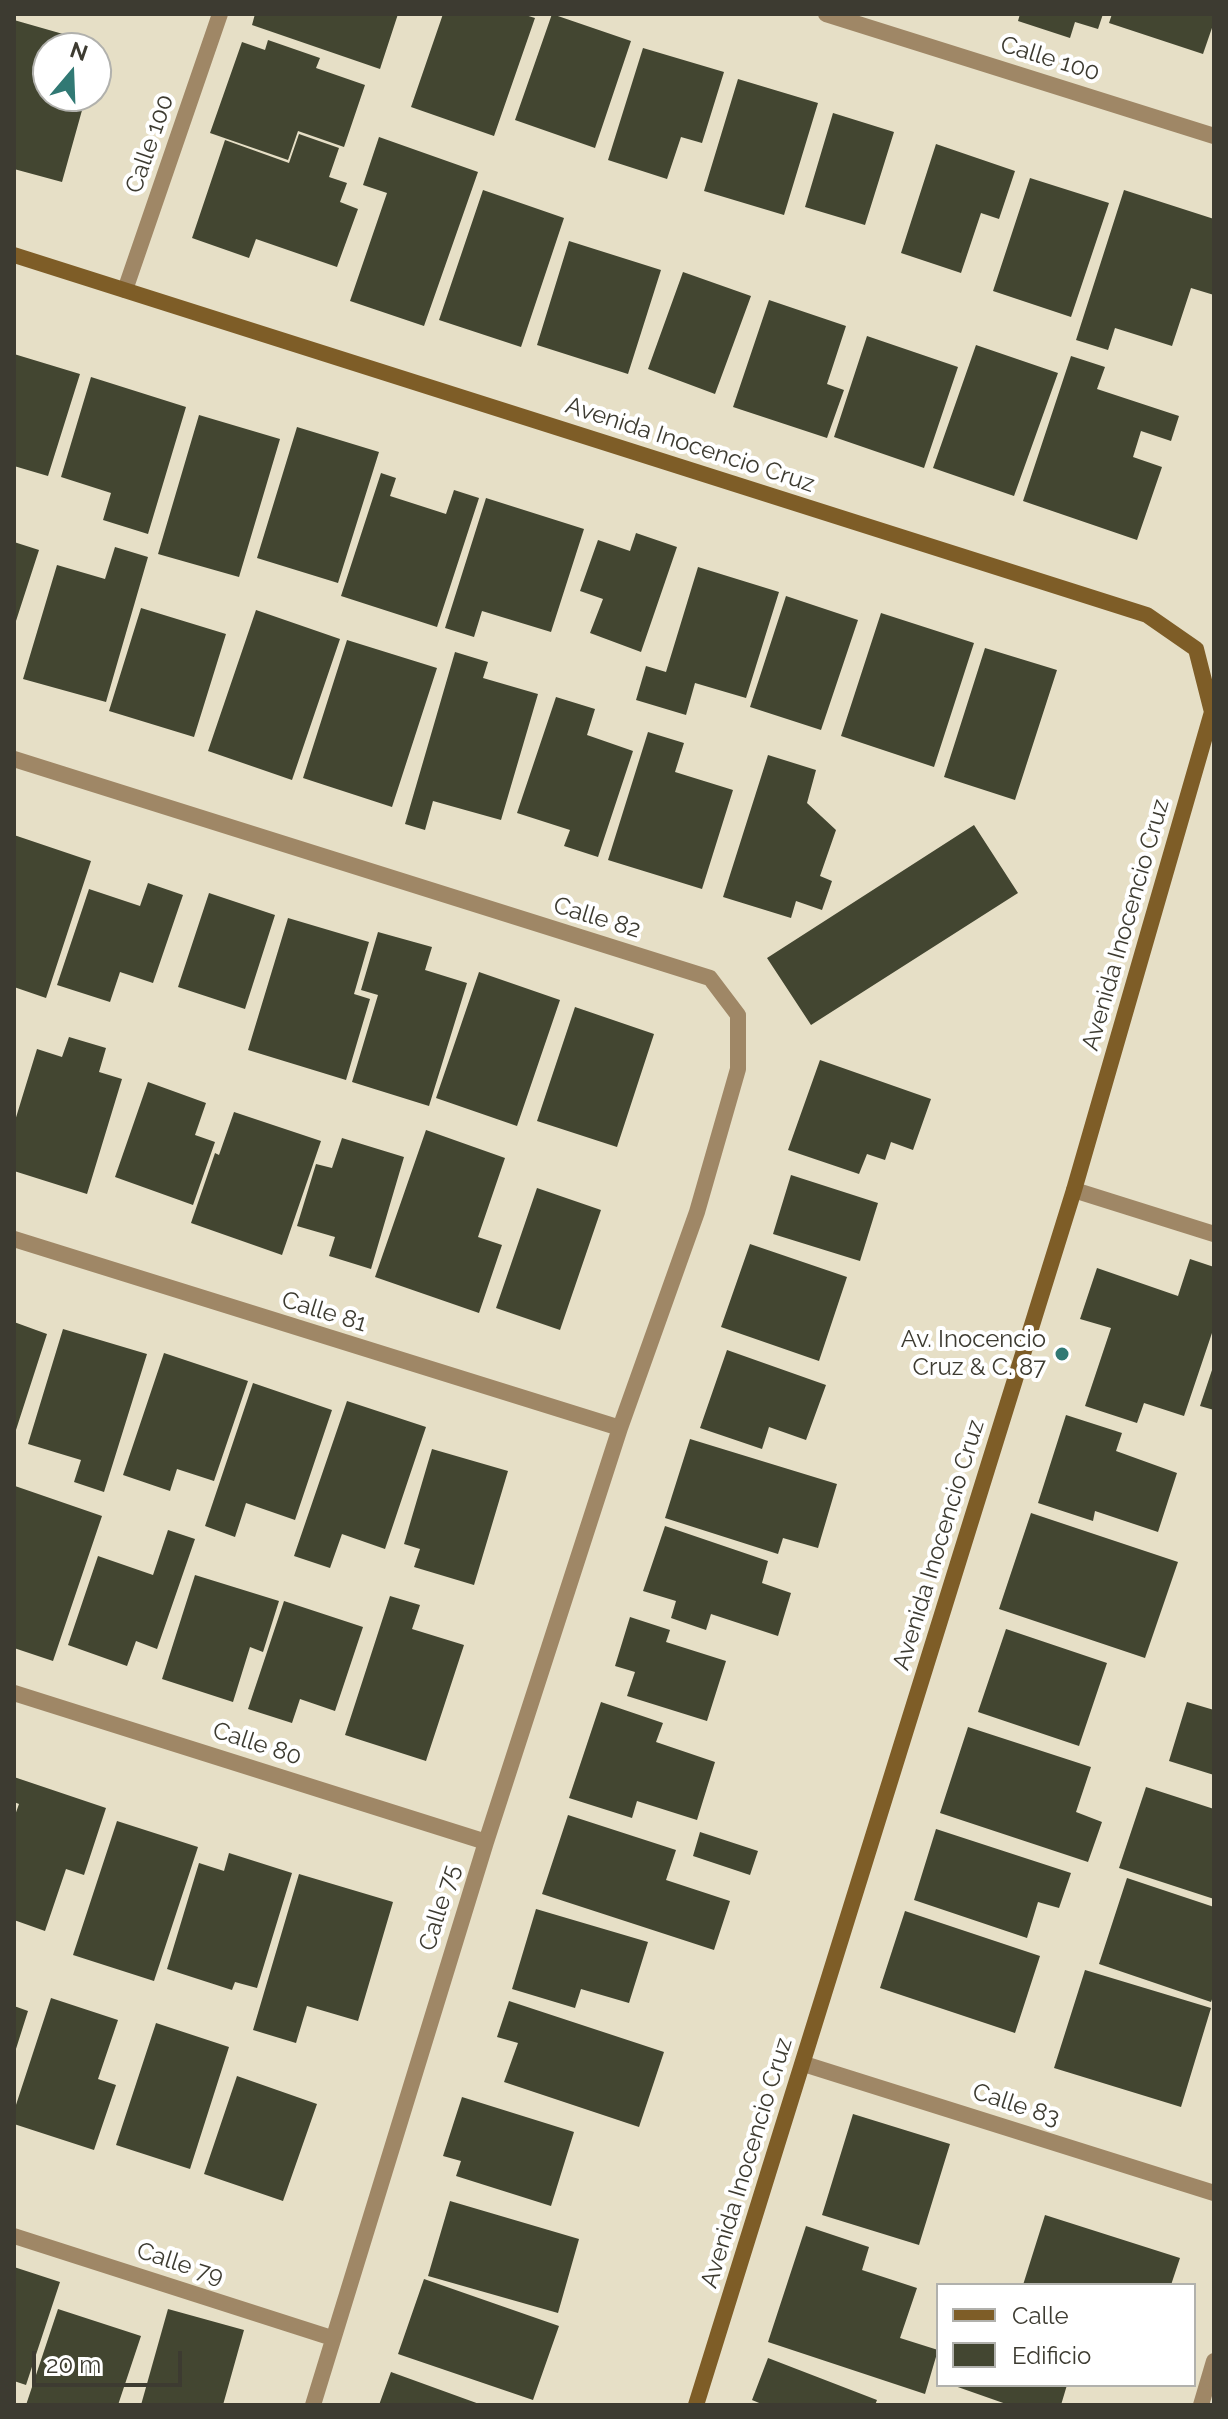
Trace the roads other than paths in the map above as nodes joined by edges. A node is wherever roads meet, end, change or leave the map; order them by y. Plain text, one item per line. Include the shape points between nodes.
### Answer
1 (220, 14) edge
2 (826, 14) edge
3 (1214, 136) edge
4 (14, 255) edge
5 (125, 290) junction
6 (14, 759) edge
7 (1074, 1190) junction
8 (1214, 1234) edge
9 (14, 1239) edge
10 (620, 1428) junction
11 (14, 1693) edge
12 (486, 1842) junction
13 (804, 2064) junction
14 (1214, 2193) edge
15 (14, 2236) edge
16 (332, 2338) junction
17 (1214, 2361) edge
18 (313, 2405) edge
19 (696, 2405) edge
20 (1201, 2405) edge

1 - 5 street, Calle 100
2 - 3 street, Calle 100
4 - 5 street, Avenida Inocencio Cruz
5 - 7 street, Avenida Inocencio Cruz via 1147,615 1196,649 1212,712
6 - 10 street, Calle 82 via 710,978 738,1015 738,1069 697,1212
7 - 8 street
7 - 13 street, Avenida Inocencio Cruz
9 - 10 street, Calle 81
10 - 12 street, Calle 75
11 - 12 street, Calle 80
12 - 16 street, Calle 75
13 - 14 street, Calle 83
13 - 19 street, Avenida Inocencio Cruz
15 - 16 street, Calle 79
16 - 18 street, Calle 75
17 - 20 street

